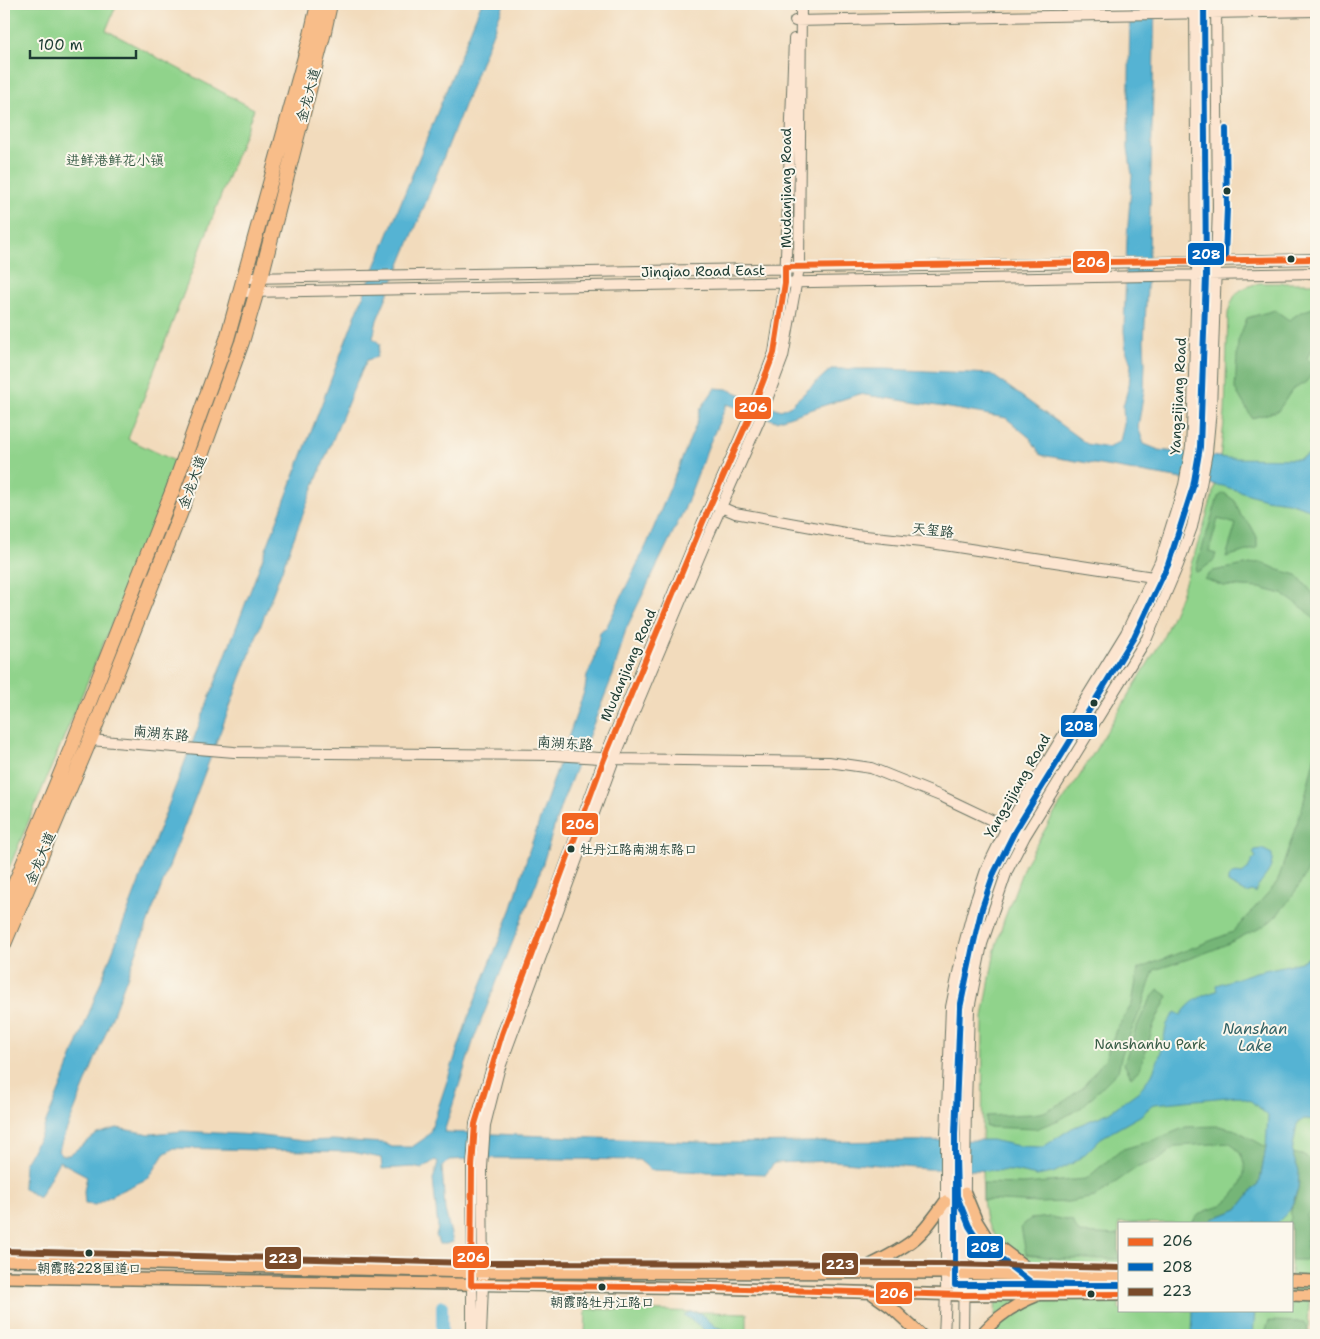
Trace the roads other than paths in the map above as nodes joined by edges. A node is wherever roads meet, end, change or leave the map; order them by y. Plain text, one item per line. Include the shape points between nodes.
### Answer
1 (318, 4) edge
2 (330, 4) edge
3 (795, 4) edge
4 (801, 4) edge
5 (1216, 8) edge
6 (1195, 9) edge
7 (1316, 12) edge
8 (798, 21) junction
9 (1316, 259) edge
10 (1197, 261) junction
11 (1216, 261) junction
12 (785, 268) junction
13 (800, 268) junction
14 (1316, 273) edge
15 (1215, 275) junction
16 (1196, 276) junction
17 (261, 277) junction
18 (245, 278) junction
19 (785, 283) junction
20 (797, 283) junction
21 (241, 292) junction
22 (256, 292) junction
23 (762, 398) junction
24 (716, 505) junction
25 (1153, 577) junction
26 (90, 740) junction
27 (609, 759) junction
28 (1007, 827) junction
29 (1025, 836) junction
30 (4, 910) edge
31 (4, 944) edge
32 (965, 1193) junction
33 (945, 1202) junction
34 (4, 1260) edge
35 (477, 1272) junction
36 (853, 1273) junction
37 (945, 1273) junction
38 (963, 1274) junction
39 (1036, 1276) junction
40 (4, 1277) edge
41 (1118, 1277) edge
42 (1292, 1280) edge
43 (1316, 1281) edge
44 (477, 1285) junction
45 (870, 1292) junction
46 (946, 1294) junction
47 (1040, 1294) junction
48 (1118, 1294) edge
49 (963, 1295) junction
50 (1292, 1295) edge
51 (1316, 1296) edge
52 (472, 1335) edge
53 (481, 1335) edge
54 (921, 1335) edge
55 (944, 1335) edge
56 (963, 1335) edge
57 (981, 1335) edge

1 - 18 highway, 金龙大道
2 - 17 highway, 金龙大道
3 - 8 street, Mudanjiang Road
4 - 8 street, Mudanjiang Road
5 - 6 street
5 - 7 street
5 - 11 street
6 - 8 street via 1162,14
6 - 10 street, Yangzijiang Road
8 - 12 street, Mudanjiang Road
8 - 13 street, Mudanjiang Road
9 - 11 street, Jinqiao Road East
10 - 11 street, Jinqiao Road East
10 - 13 street, Jinqiao Road East
10 - 16 street, Yangzijiang Road
11 - 15 street
12 - 13 street, Jinqiao Road East
12 - 17 street, Jinqiao Road East
12 - 19 street, Mudanjiang Road
13 - 20 street, Mudanjiang Road
14 - 15 street, Jinqiao Road East
15 - 16 street, Jinqiao Road East
15 - 29 street via 1211,409 1207,452 1192,528 1147,638
16 - 20 street, Jinqiao Road East
16 - 25 street, Yangzijiang Road via 1190,447 1184,486
17 - 18 street, Jinqiao Road East
17 - 22 highway, 金龙大道
18 - 21 highway, 金龙大道
19 - 20 street, Jinqiao Road East
19 - 22 street, Jinqiao Road East
19 - 23 street, Mudanjiang Road via 774,353
20 - 23 street, Mudanjiang Road via 782,356
21 - 22 street, Jinqiao Road East
21 - 30 highway, 金龙大道 via 172,492
22 - 26 highway, 金龙大道 via 242,342 180,514
23 - 24 street, Mudanjiang Road
24 - 25 street, 天玺路 via 735,513 856,535 931,542
24 - 27 street, Mudanjiang Road
25 - 28 street, Yangzijiang Road via 1126,633
26 - 27 street, 南湖东路 via 222,752 555,755
26 - 31 highway, 金龙大道
27 - 28 street, 南湖东路 via 829,762 872,768
27 - 35 street, Mudanjiang Road via 480,1124
28 - 29 street, 南湖东路
28 - 33 street, Yangzijiang Road via 986,870 974,906 951,1007
29 - 32 street via 1007,871 982,944 969,1009
32 - 38 street
32 - 39 main road via 987,1238
33 - 36 main road via 913,1241
33 - 37 street, Yangzijiang Road
34 - 35 main road
35 - 36 main road
35 - 44 street, Mudanjiang Road
36 - 37 main road
37 - 38 main road
37 - 46 street, Yangzijiang Road
38 - 39 main road
38 - 49 street
39 - 41 main road
40 - 44 main road
42 - 43 main road
44 - 45 main road
44 - 52 street, Mudanjiang Road
44 - 53 street, Mudanjiang Road
45 - 46 main road
45 - 54 main road
46 - 49 main road
46 - 55 street, Yangzijiang Road
47 - 48 main road
47 - 49 main road
47 - 57 main road via 1010,1310
49 - 56 street
50 - 51 main road

